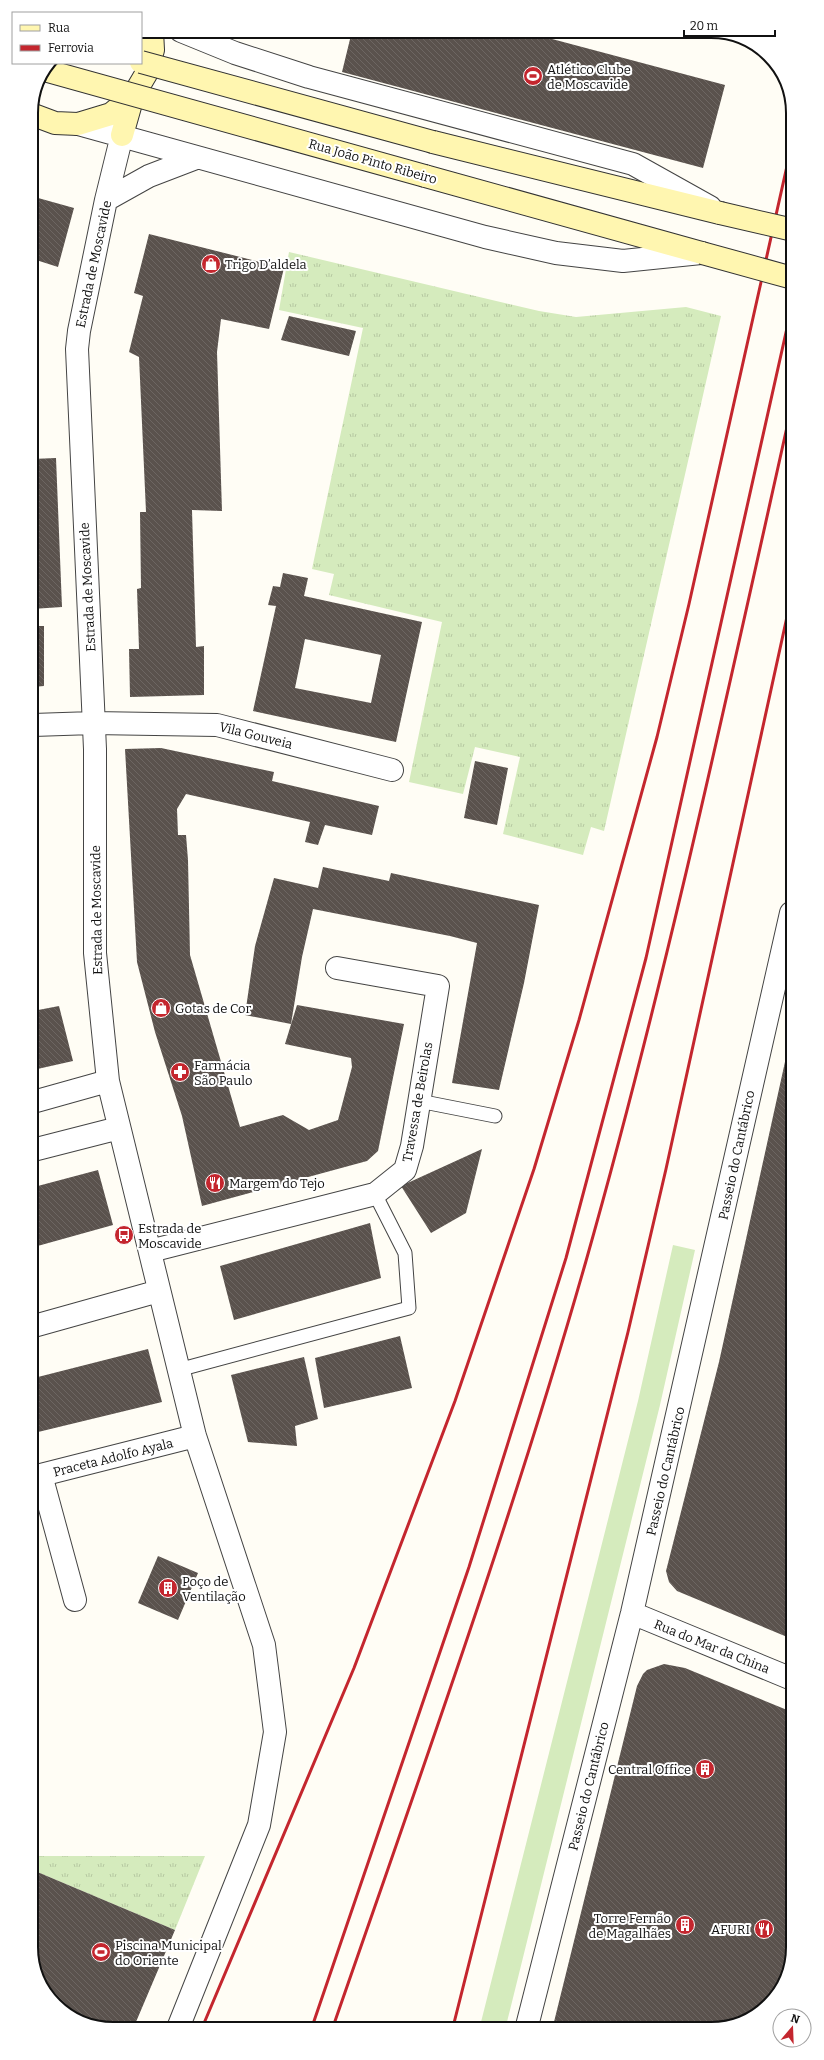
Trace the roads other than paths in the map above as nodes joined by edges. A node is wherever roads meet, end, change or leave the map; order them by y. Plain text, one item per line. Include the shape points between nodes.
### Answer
1 (152, 38) edge
2 (198, 38) edge
3 (142, 62) edge
4 (51, 72) edge
5 (133, 96) junction
6 (38, 117) edge
7 (78, 124) junction
8 (122, 136) junction
9 (196, 158) junction
10 (106, 200) junction
11 (720, 213) junction
12 (786, 228) edge
13 (702, 253) junction
14 (786, 275) edge
15 (94, 723) junction
16 (38, 725) edge
17 (392, 770) dead end
18 (786, 939) edge
19 (337, 968) dead end
20 (108, 1081) junction
21 (38, 1101) edge
22 (418, 1101) junction
23 (495, 1116) dead end
24 (119, 1128) junction
25 (38, 1149) edge
26 (375, 1194) junction
27 (150, 1251) junction
28 (159, 1291) junction
29 (38, 1325) edge
30 (178, 1370) junction
31 (195, 1436) junction
32 (75, 1600) dead end
33 (632, 1612) junction
34 (786, 1676) edge
35 (180, 2022) edge
36 (528, 2022) edge

1 - 5 main road via 153,50 146,74
2 - 11 street via 309,77 633,164
3 - 11 main road, bridge via 433,142
4 - 13 main road, Rua João Pinto Ribeiro, bridge
5 - 7 main road via 111,114
5 - 8 main road, Estrada de Moscavide
6 - 7 main road via 55,123
7 - 8 street, Rua João Pinto Ribeiro
8 - 9 street, Rua João Pinto Ribeiro
8 - 10 street, Estrada de Moscavide
9 - 10 street via 149,176
9 - 13 street, Rua João Pinto Ribeiro via 485,238 556,253 623,261
10 - 15 street, Estrada de Moscavide via 78,331 77,348
11 - 12 main road, bridge
13 - 14 main road, Rua João Pinto Ribeiro, bridge
15 - 16 street, Vila Gouveia
15 - 17 street, Vila Gouveia via 217,725
15 - 20 street, Estrada de Moscavide via 95,953
18 - 33 street, Passeio do Cantábrico
19 - 22 street, Travessa de Beirolas via 438,986
20 - 21 street
20 - 24 street, Estrada de Moscavide
22 - 23 lane
22 - 26 street, Travessa de Beirolas via 412,1146 405,1170
24 - 25 street
24 - 27 street, Estrada de Moscavide
26 - 27 street, Travessa de Beirolas
26 - 30 lane via 405,1253 409,1308
27 - 28 street, Estrada de Moscavide
28 - 29 street
28 - 30 street, Estrada de Moscavide
30 - 31 street, Estrada de Moscavide
31 - 32 street, Praceta Adolfo Ayala via 41,1475
31 - 35 street, Estrada de Moscavide via 264,1645 275,1732 259,1825
33 - 34 street, Rua do Mar da China
33 - 36 street, Passeio do Cantábrico

